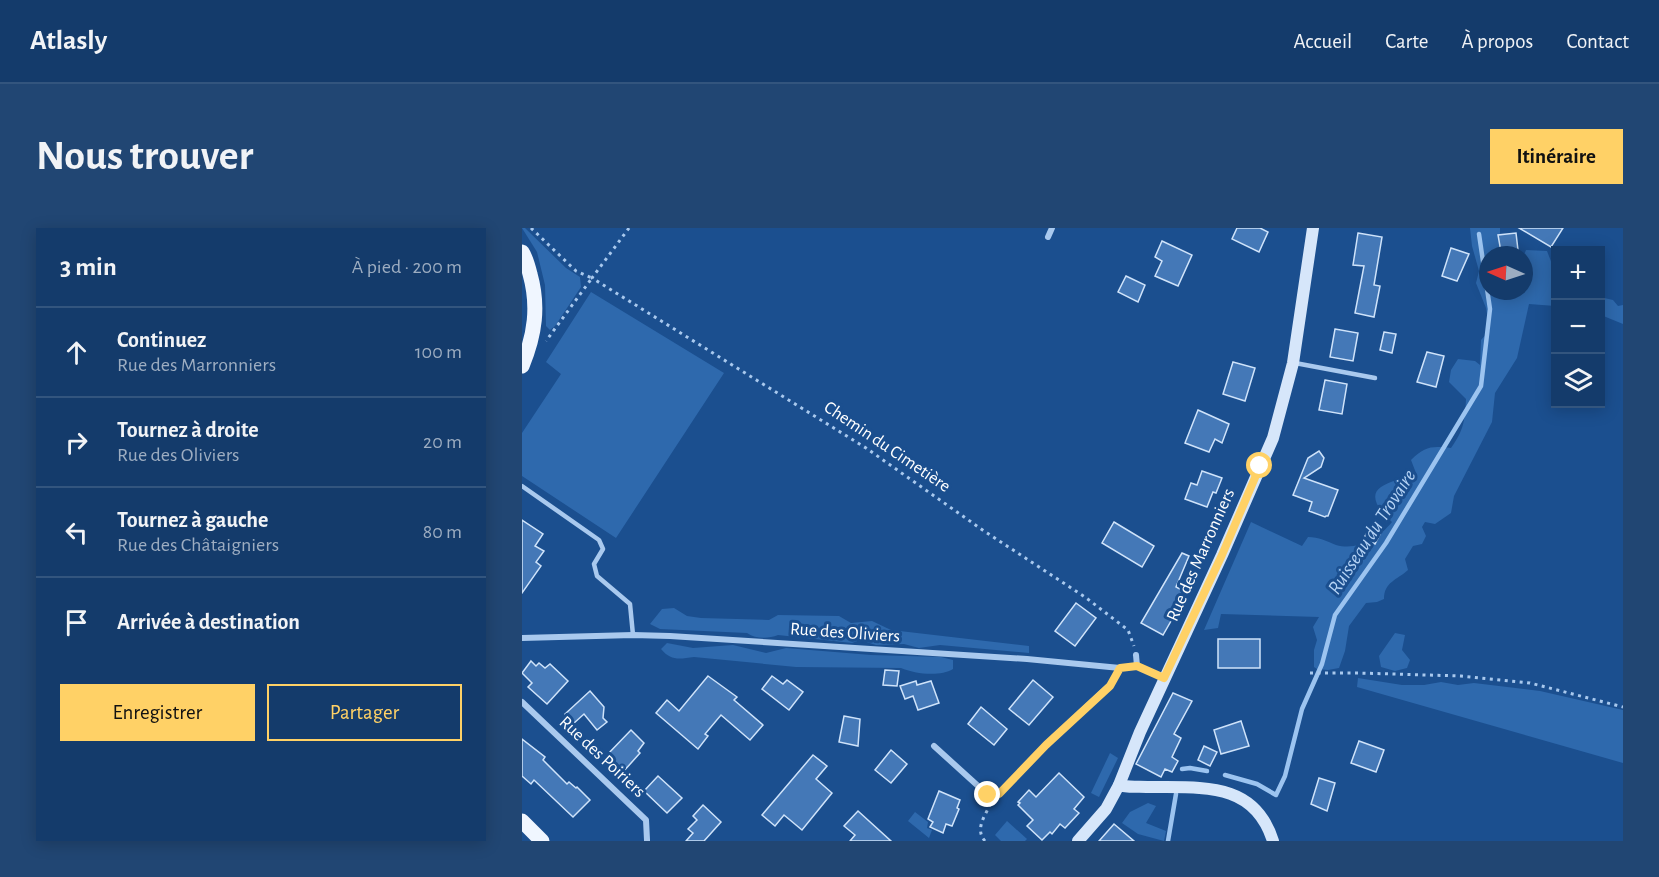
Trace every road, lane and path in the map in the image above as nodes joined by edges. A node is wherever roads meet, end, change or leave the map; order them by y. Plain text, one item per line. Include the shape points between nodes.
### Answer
1 (531, 228) edge
2 (629, 228) edge
3 (1052, 228) edge
4 (1313, 228) edge
5 (1048, 237) dead end
6 (522, 252) edge
7 (592, 278) junction
8 (531, 343) junction
9 (1293, 363) junction
10 (522, 366) edge
11 (1375, 378) dead end
12 (522, 486) edge
13 (633, 635) junction
14 (522, 638) edge
15 (1136, 655) joint
16 (1137, 666) junction
17 (1120, 668) junction
18 (1310, 673) dead end
19 (1164, 678) junction
20 (522, 702) edge
21 (1623, 707) edge
22 (934, 746) dead end
23 (1119, 785) junction
24 (994, 796) junction
25 (522, 821) edge
26 (647, 840) edge
27 (542, 841) edge
28 (985, 841) edge
29 (1078, 841) edge
30 (1273, 841) edge

1 - 7 path, Chemin du Cimetière via 576,271
2 - 7 path
3 - 5 street
4 - 9 street, Rue des Marronniers
6 - 8 main road via 533,284 536,315
7 - 8 path via 544,343
7 - 15 path, Chemin du Cimetière via 866,448 1085,597 1128,630
8 - 10 main road
9 - 11 lane
9 - 19 street, Rue des Marronniers via 1273,438
12 - 13 lane via 599,540 603,549 594,564 597,576 630,604
13 - 14 street, Rue des Oliviers
13 - 17 street, Rue des Oliviers
15 - 16 street
16 - 17 street, Rue des Oliviers
16 - 19 street
17 - 24 street via 1110,686
18 - 21 path via 1461,676 1530,683
19 - 23 street, Rue des Marronniers
20 - 26 street, Rue des Poiriers via 646,820
22 - 24 street via 988,795
23 - 29 street, Rue des Marronniers via 1106,809
23 - 30 street via 1210,788 1231,793 1258,810
24 - 28 path via 980,828
25 - 27 main road

